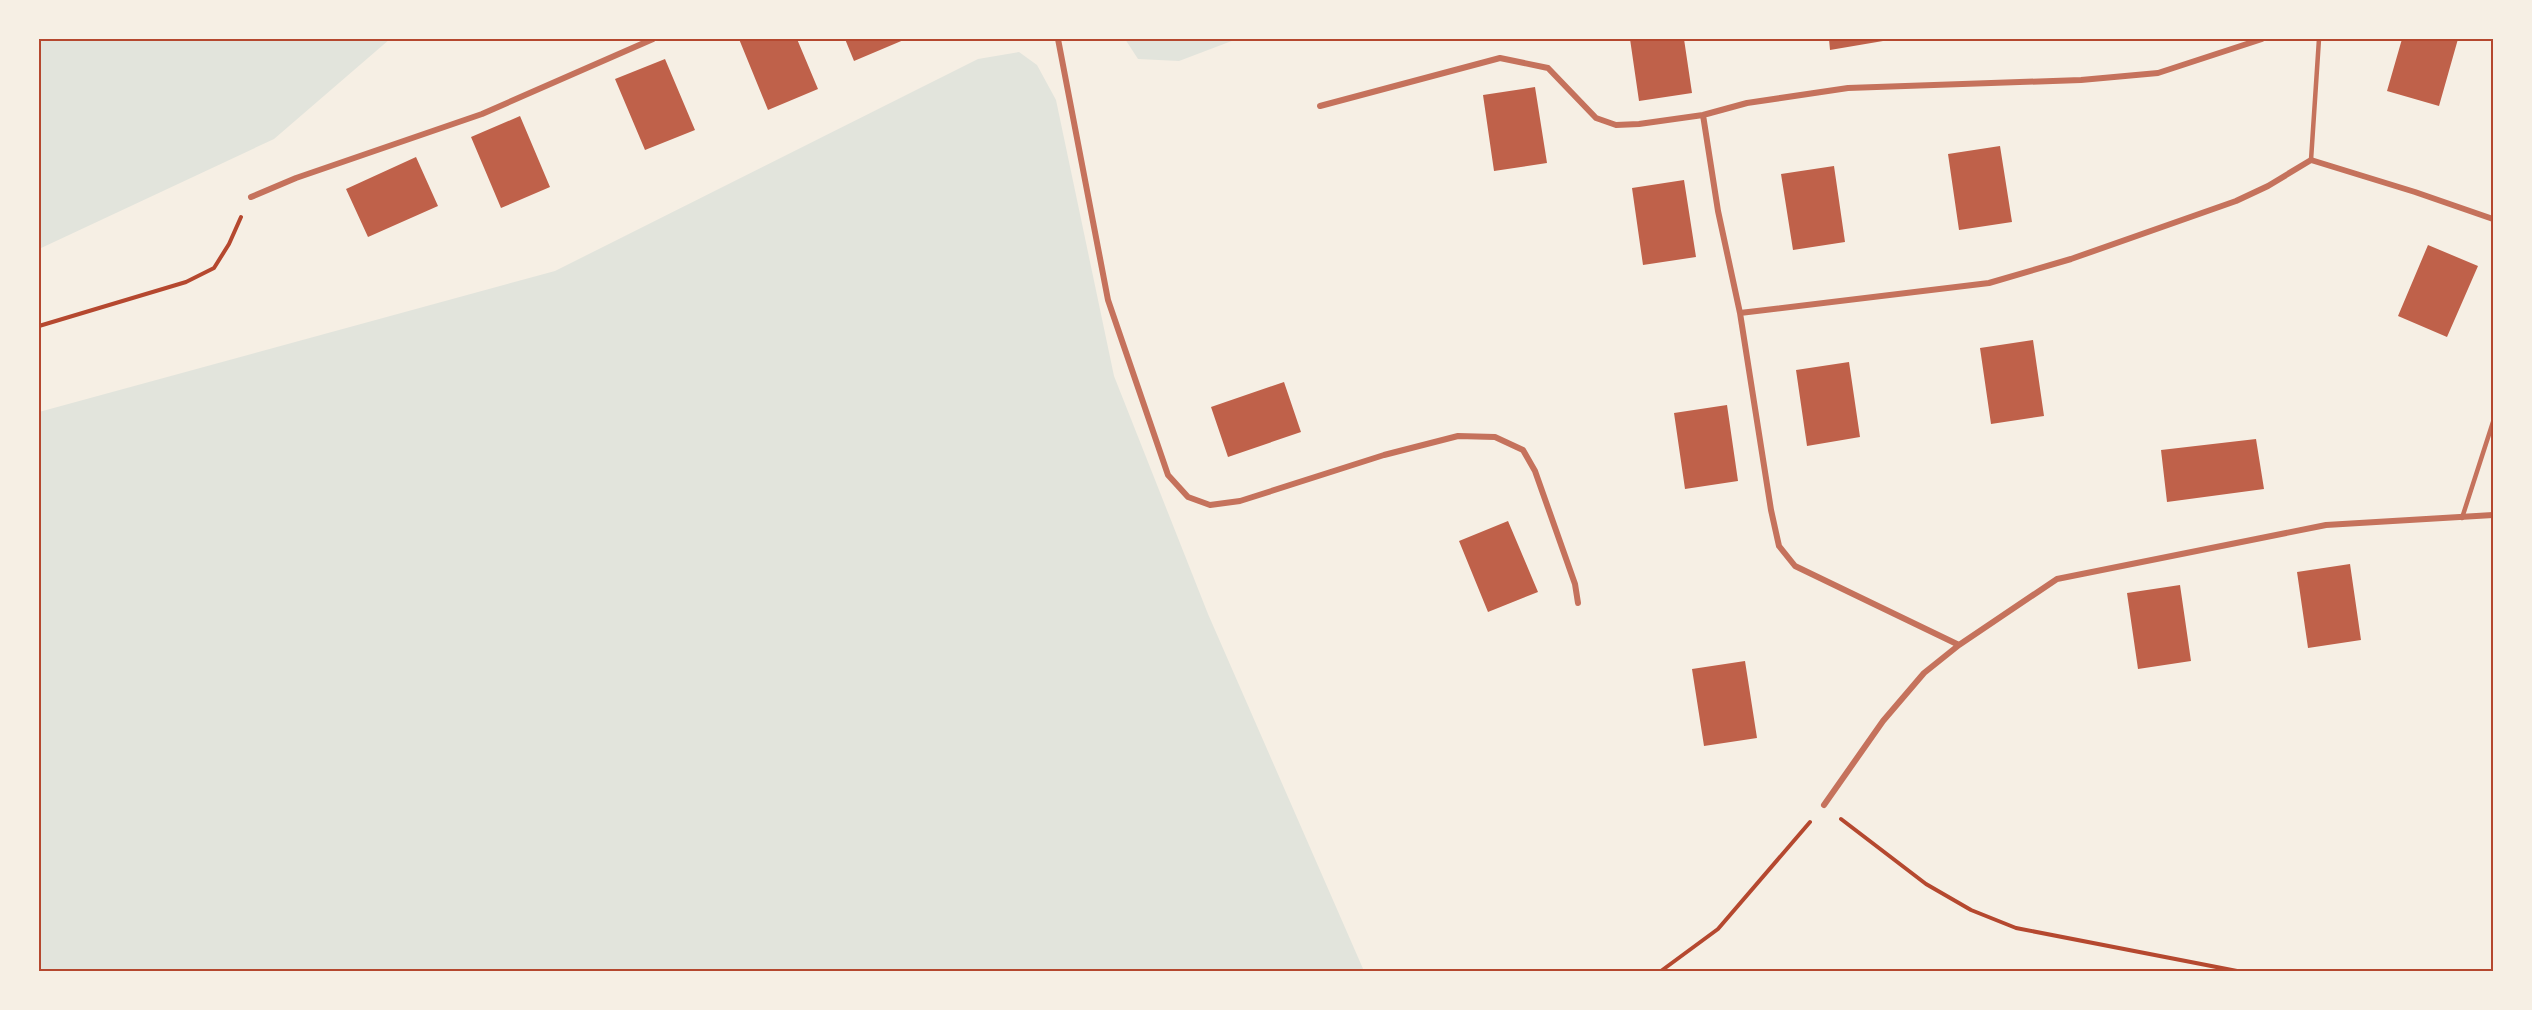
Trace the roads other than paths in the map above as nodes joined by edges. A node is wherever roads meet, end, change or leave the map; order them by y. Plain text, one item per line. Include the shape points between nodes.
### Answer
1 (653, 39) edge
2 (1058, 39) edge
3 (2262, 39) edge
4 (2319, 39) edge
5 (1320, 106) dead end
6 (1703, 115) junction
7 (2311, 160) junction
8 (251, 197) road end
9 (2493, 219) edge
10 (1740, 313) junction
11 (2493, 422) edge
12 (2493, 515) edge
13 (2462, 518) junction
14 (1578, 603) dead end
15 (1959, 645) junction
16 (1824, 806) road end

1 - 8 street via 482,114
2 - 14 street via 1108,300 1168,476 1188,497 1210,505 1240,501 1458,436 1495,437 1523,450 1535,471 1575,584
3 - 6 street via 2158,73 2081,80 1848,88 1747,103
4 - 7 lane
5 - 6 street via 1500,58 1548,68 1596,118 1616,125
6 - 10 street
7 - 9 street
7 - 10 street via 2236,201 2028,273 1989,283
10 - 15 street via 1779,546 1795,566
11 - 13 lane
12 - 13 street
13 - 15 street via 2326,525 2057,579
15 - 16 street via 1924,673 1883,721

